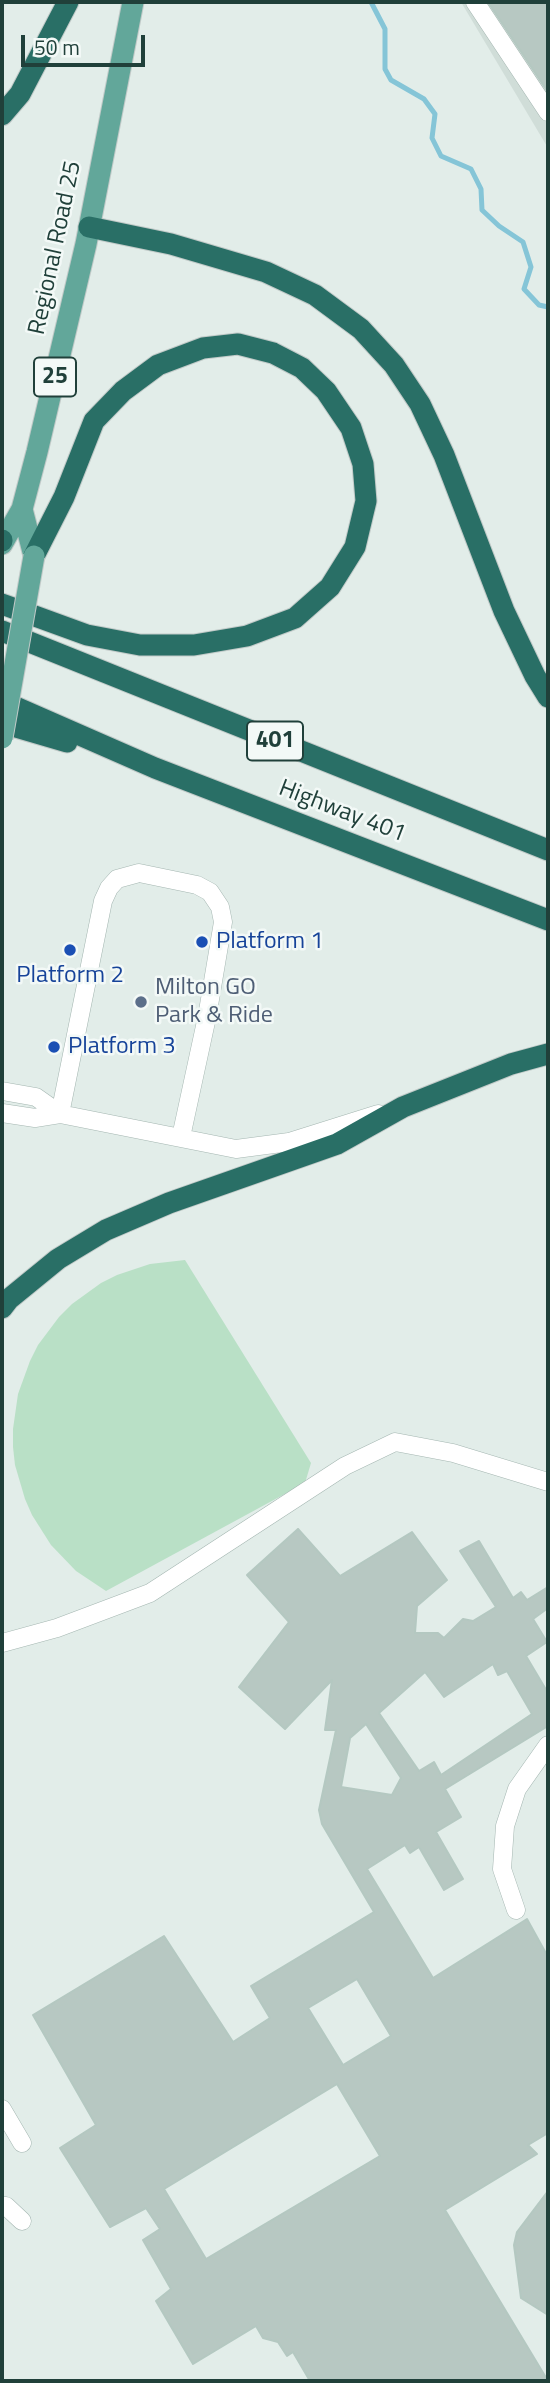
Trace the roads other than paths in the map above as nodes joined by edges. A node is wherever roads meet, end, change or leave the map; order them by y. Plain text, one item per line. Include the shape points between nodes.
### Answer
1 (68, 2) edge
2 (134, 2) edge
3 (475, 2) edge
4 (548, 113) edge
5 (2, 116) edge
6 (89, 227) junction
7 (22, 509) junction
8 (2, 542) edge
9 (34, 556) junction
10 (2, 604) edge
11 (2, 631) edge
12 (548, 697) edge
13 (2, 701) edge
14 (2, 723) edge
15 (2, 738) edge
16 (155, 768) junction
17 (548, 850) edge
18 (548, 920) edge
19 (548, 1054) edge
20 (2, 1091) edge
21 (404, 1107) junction
22 (2, 1113) edge
23 (60, 1114) junction
24 (181, 1137) junction
25 (2, 1308) edge
26 (548, 1482) edge
27 (2, 1643) edge
28 (548, 1745) edge
29 (516, 1910) dead end
30 (2, 2109) edge
31 (22, 2143) dead end
32 (2, 2206) edge
33 (22, 2221) dead end

1 - 5 highway via 20,94
2 - 6 main road, Regional Road 25 / 25
3 - 4 lane
6 - 7 main road, Regional Road 25 / 25
6 - 12 highway via 171,244 266,272 315,295 361,329 394,365 420,404 504,611
7 - 8 main road, Regional Road 25 / 25
7 - 9 main road, 25
9 - 10 highway via 64,498 94,421 123,391 159,365 203,348 238,344 273,353 302,368 326,391 351,428 363,464 366,501 355,547 330,587 295,618 247,636 194,645 140,645 87,635
9 - 15 main road, 25, bridge
11 - 17 highway, Highway 401 / 401
13 - 16 highway, Highway 401
14 - 16 highway
16 - 18 highway, Highway 401
19 - 21 highway via 511,1063
20 - 23 lane via 36,1097
21 - 24 lane via 289,1142 236,1149
21 - 25 highway via 337,1144 106,1230 58,1259
22 - 23 lane via 35,1118
23 - 24 lane
23 - 24 lane via 109,888 117,879 139,873 197,884 210,892 223,922
26 - 27 lane via 453,1453 395,1442 345,1466 150,1593
28 - 29 lane via 517,1789 505,1826 502,1869
30 - 31 lane
32 - 33 lane

